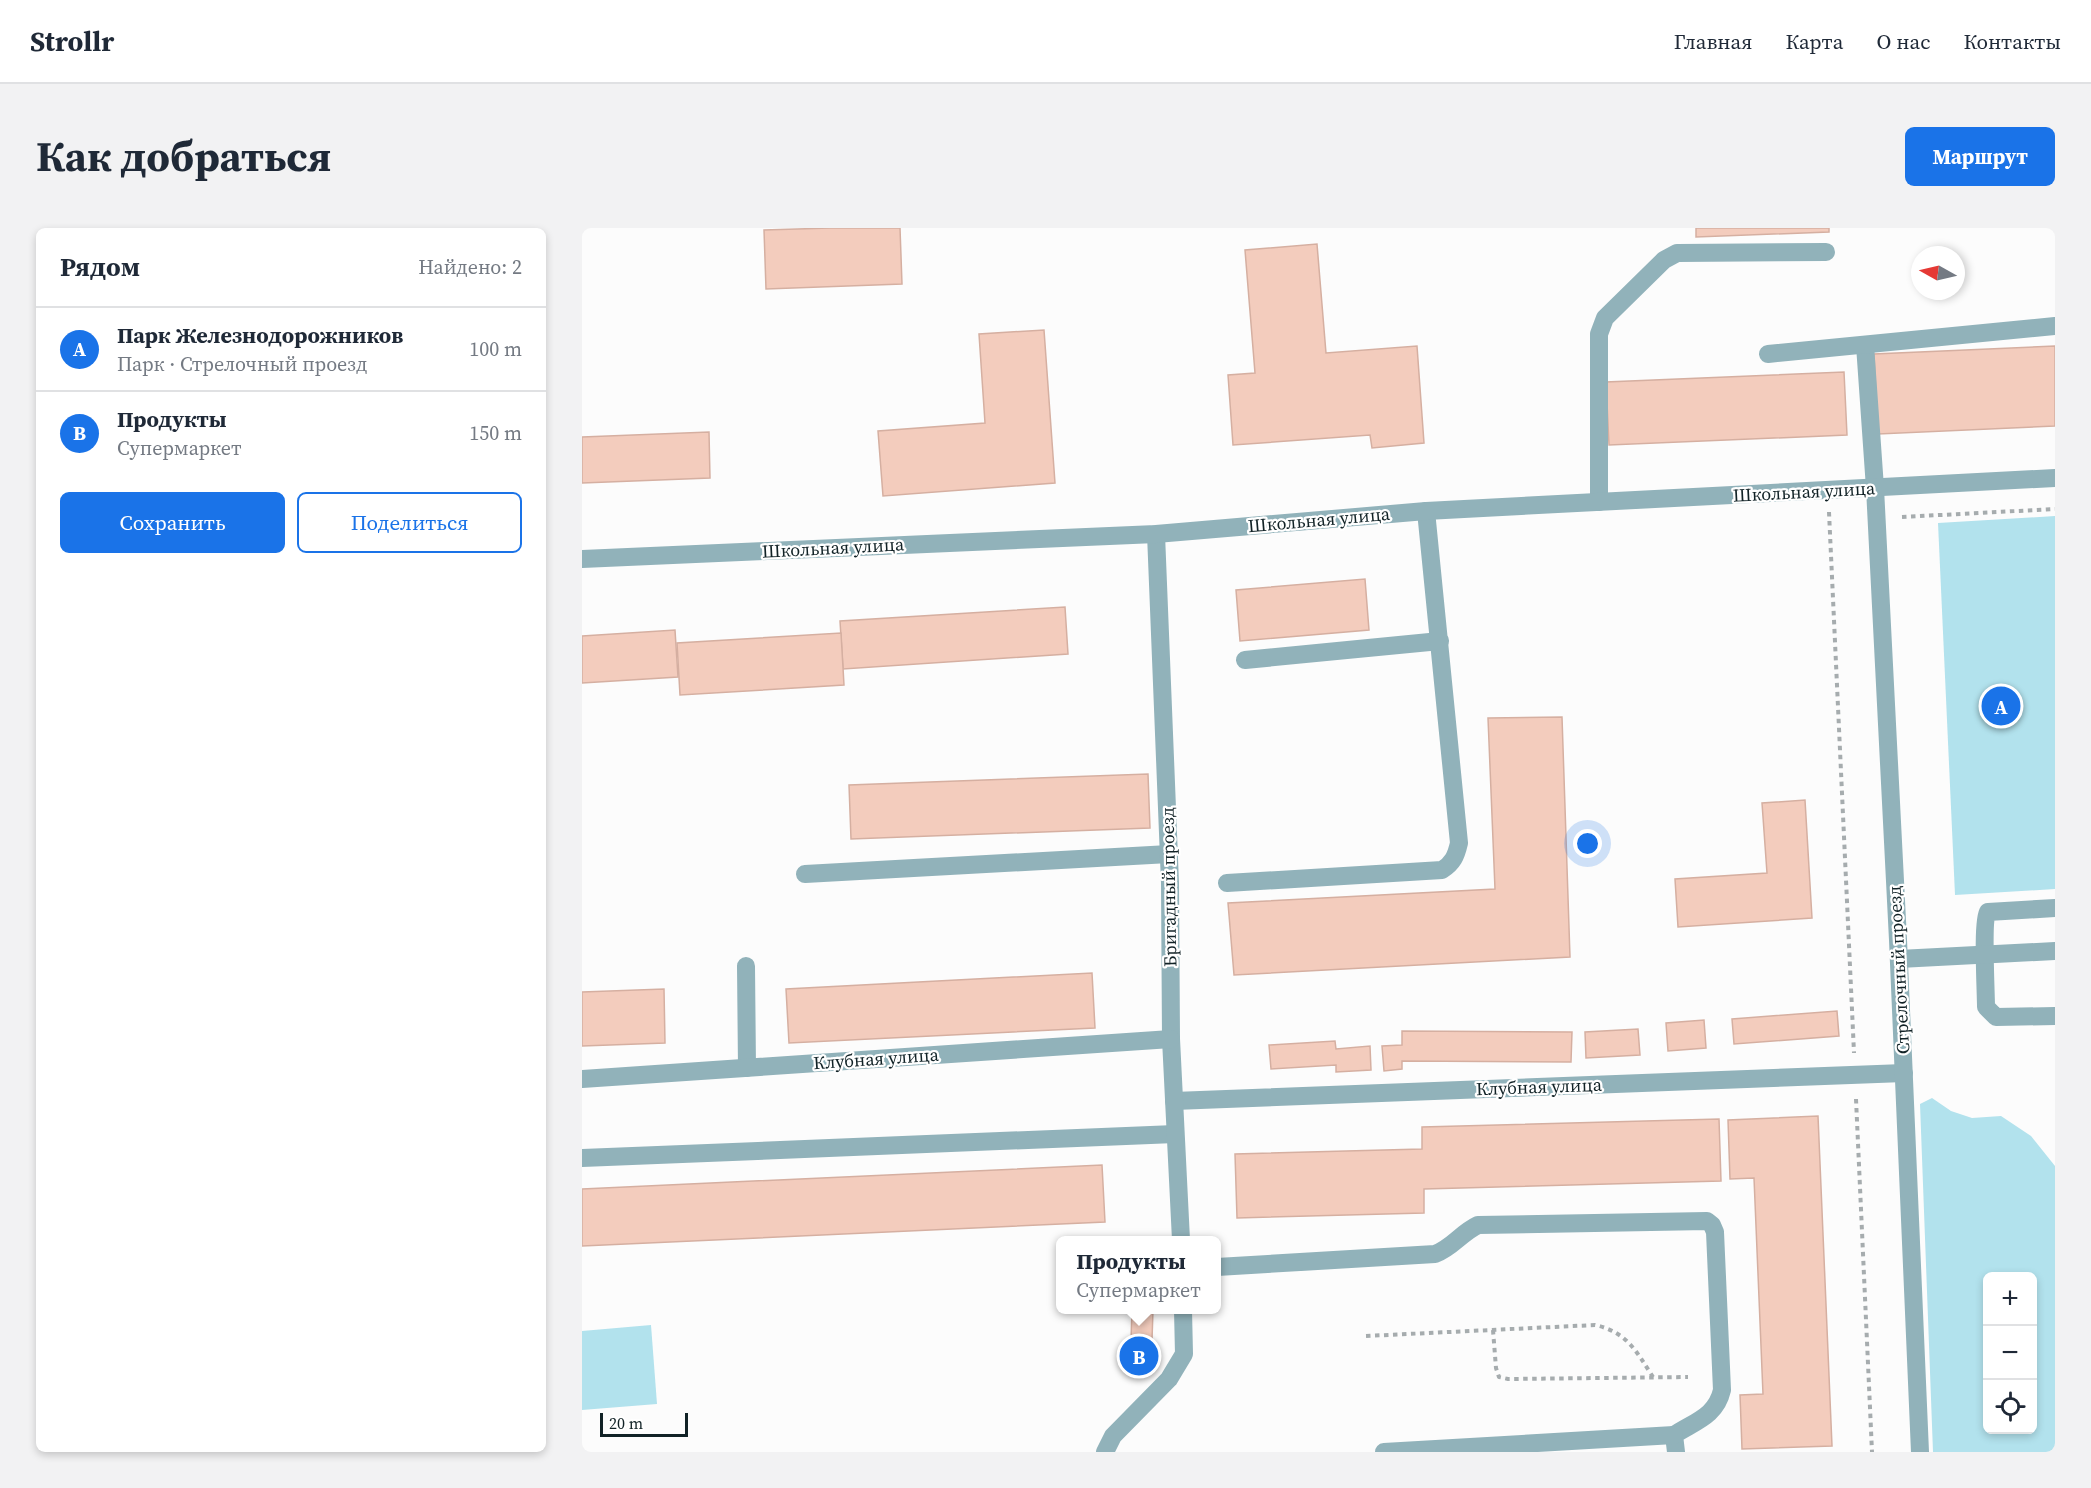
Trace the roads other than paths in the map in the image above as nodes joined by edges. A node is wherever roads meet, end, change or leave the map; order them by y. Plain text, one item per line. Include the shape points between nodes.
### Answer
1 (1826, 252) dead end
2 (2055, 326) edge
3 (1865, 345) junction
4 (1768, 354) dead end
5 (2055, 478) edge
6 (1875, 488) junction
7 (1599, 501) junction
8 (1426, 511) junction
9 (1156, 534) junction
10 (582, 559) edge
11 (1440, 641) junction
12 (1245, 660) dead end
13 (1169, 854) junction
14 (805, 874) dead end
15 (1227, 883) dead end
16 (2055, 908) edge
17 (2055, 951) edge
18 (1986, 955) junction
19 (1899, 959) junction
20 (746, 966) dead end
21 (2055, 1016) edge
22 (1171, 1039) junction
23 (747, 1068) junction
24 (1904, 1073) junction
25 (582, 1079) edge
26 (1174, 1101) junction
27 (1174, 1134) junction
28 (582, 1158) edge
29 (1181, 1236) edge
30 (1221, 1266) edge
31 (1183, 1314) edge
32 (1675, 1443) edge
33 (1105, 1452) edge
34 (1384, 1452) edge
35 (1920, 1452) edge

1 - 7 street via 1677,253 1664,260 1605,318 1599,334
2 - 3 street
3 - 4 street
3 - 6 street, Стрелочный проезд
5 - 6 street, Школьная улица
6 - 7 street, Школьная улица
6 - 19 street, Стрелочный проезд
7 - 8 street, Школьная улица
8 - 9 street, Школьная улица
8 - 11 street
9 - 10 street, Школьная улица
9 - 13 street, Бригадный проезд
11 - 12 street
11 - 15 street via 1459,843 1450,865 1442,870
13 - 14 street
13 - 22 street, Бригадный проезд
16 - 18 street via 1988,912 1984,916
17 - 18 street
18 - 19 street
18 - 21 street via 1986,1007 1996,1017
19 - 24 street, Стрелочный проезд
20 - 23 street
22 - 23 street, Клубная улица
22 - 26 street, Бригадный проезд
23 - 25 street, Клубная улица
24 - 26 street, Клубная улица
24 - 35 street, Стрелочный проезд
26 - 27 street, Бригадный проезд
27 - 28 street
27 - 29 street, Бригадный проезд
30 - 32 street via 1435,1254 1447,1250 1478,1225 1707,1221 1715,1232 1722,1389 1714,1410
31 - 33 street via 1184,1354 1169,1379 1113,1436
32 - 34 street

